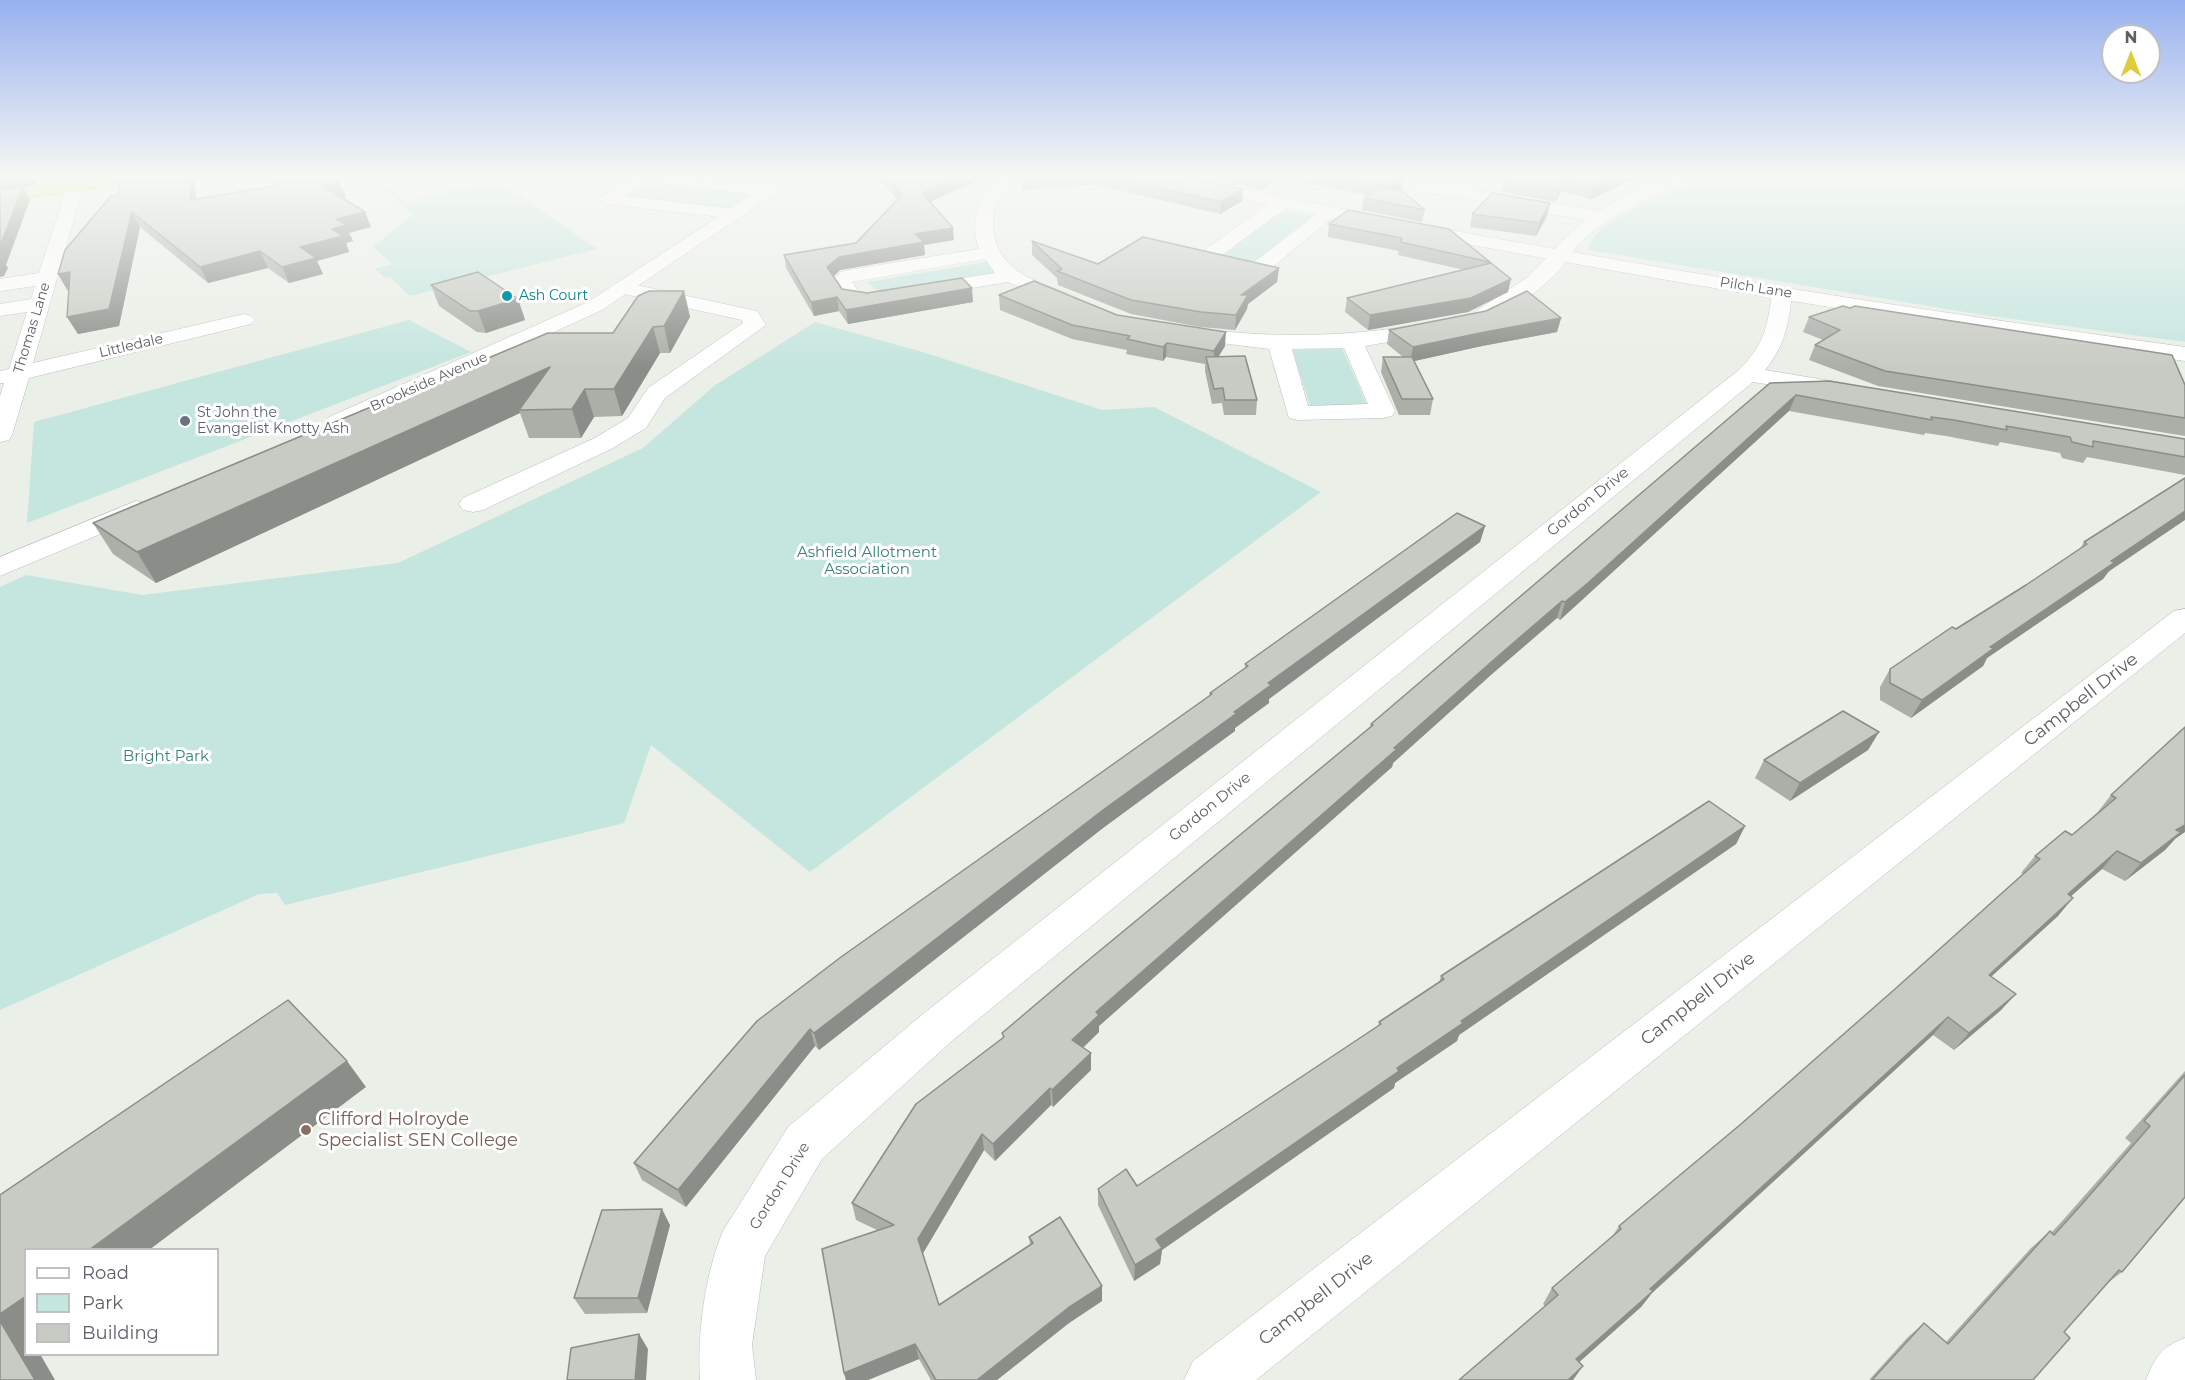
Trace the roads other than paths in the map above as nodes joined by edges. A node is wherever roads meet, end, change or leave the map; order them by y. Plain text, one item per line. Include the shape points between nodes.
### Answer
1 (59, 239) edge
2 (698, 239) edge
3 (986, 239) edge
4 (1231, 239) edge
5 (1296, 239) edge
6 (1470, 239) edge
7 (1575, 239) edge
8 (989, 253) junction
9 (1558, 255) junction
10 (1011, 276) junction
11 (47, 278) junction
12 (0, 285) edge
13 (622, 288) junction
14 (1782, 293) junction
15 (40, 304) junction
16 (1092, 309) edge
17 (0, 310) edge
18 (244, 320) dead end
19 (1157, 328) edge
20 (1352, 342) junction
21 (1279, 343) junction
22 (2185, 354) edge
23 (1748, 374) junction
24 (9, 375) edge
25 (1863, 393) edge
26 (313, 432) edge
27 (0, 435) edge
28 (151, 502) edge
29 (473, 504) dead end
30 (0, 567) edge
31 (2185, 618) edge
32 (2185, 1365) edge
33 (728, 1380) edge
34 (1212, 1380) edge
35 (2174, 1380) edge

1 - 11 street, Thomas Lane
2 - 13 street, Brookside Avenue
3 - 8 street
4 - 5 street via 1206,258 1257,270
6 - 9 street, Pilch Lane
7 - 9 street
8 - 10 street
8 - 10 street via 848,276 841,281 853,297 869,299
9 - 14 street, Pilch Lane
9 - 20 street via 1553,265 1514,300 1460,322
10 - 16 street
11 - 12 street
11 - 15 street, Thomas Lane
13 - 26 street, Brookside Avenue via 596,306
13 - 29 street via 750,315 754,325 656,393 637,423 604,444
14 - 22 street, Pilch Lane
14 - 23 street, Gordon Drive via 1776,339
15 - 17 street
15 - 24 street, Thomas Lane
18 - 24 street, Littledale
19 - 21 street
20 - 21 street
20 - 21 street via 1383,411 1298,413
23 - 25 street
23 - 33 street, Gordon Drive via 938,1027 805,1143 741,1249 725,1345
24 - 27 street, Thomas Lane
28 - 30 street
31 - 34 street, Campbell Drive
32 - 35 street

